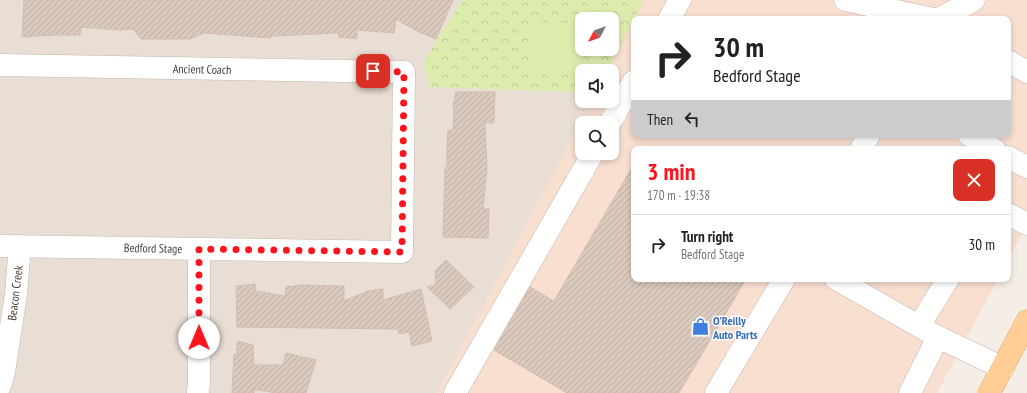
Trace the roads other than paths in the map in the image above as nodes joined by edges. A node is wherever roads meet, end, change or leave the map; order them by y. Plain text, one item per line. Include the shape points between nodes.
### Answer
1 (680, 0) edge
2 (845, 0) edge
3 (974, 0) edge
4 (671, 16) edge
5 (919, 16) edge
6 (945, 16) edge
7 (1011, 63) edge
8 (0, 66) edge
9 (1027, 72) edge
10 (631, 86) edge
11 (614, 116) edge
12 (974, 138) edge
13 (989, 146) edge
14 (1011, 159) edge
15 (589, 160) edge
16 (1027, 167) edge
17 (1011, 216) edge
18 (1027, 224) edge
19 (10, 246) edge
20 (199, 249) junction
21 (402, 252) joint
22 (782, 282) edge
23 (841, 282) edge
24 (946, 282) edge
25 (1027, 321) edge
26 (919, 326) junction
27 (938, 337) junction
28 (1002, 368) junction
29 (0, 386) edge
30 (198, 393) edge
31 (455, 393) edge
32 (716, 393) edge
33 (910, 393) edge
34 (990, 393) edge

1 - 4 street
2 - 5 street
3 - 6 street
7 - 9 street
8 - 21 street, Ancient Coach via 404,72
10 - 11 street
12 - 13 street
14 - 16 street
15 - 31 street
17 - 18 street
19 - 20 street, Bedford Stage
19 - 29 street, Beacon Creek via 16,294
20 - 21 street, Bedford Stage
20 - 30 street
22 - 32 street
23 - 26 street
24 - 26 street
25 - 28 main road
26 - 27 street
27 - 28 street
27 - 33 street
28 - 34 main road

